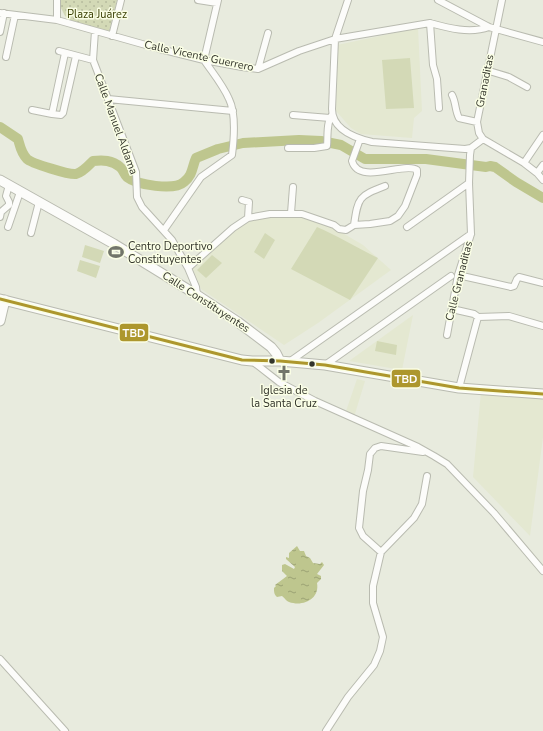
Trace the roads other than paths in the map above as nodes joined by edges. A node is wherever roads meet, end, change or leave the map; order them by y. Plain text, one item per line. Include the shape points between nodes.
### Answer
1 (57, 0) edge
2 (121, 0) edge
3 (198, 0) edge
4 (348, 0) edge
5 (438, 0) edge
6 (502, 0) edge
7 (218, 2) edge
8 (2, 13) edge
9 (15, 15) junction
10 (57, 20) junction
11 (430, 23) junction
12 (492, 28) junction
13 (95, 31) junction
14 (0, 32) edge
15 (268, 33) dead end
16 (112, 36) junction
17 (336, 39) junction
18 (543, 42) edge
19 (76, 56) junction
20 (6, 57) dead end
21 (93, 60) junction
22 (204, 60) junction
23 (258, 69) junction
24 (486, 70) junction
25 (527, 87) dead end
26 (452, 95) dead end
27 (108, 99) junction
28 (439, 108) dead end
29 (32, 110) dead end
30 (233, 111) junction
31 (52, 114) junction
32 (293, 115) dead end
33 (331, 116) junction
34 (477, 122) junction
35 (543, 135) edge
36 (360, 139) junction
37 (483, 139) junction
38 (288, 148) dead end
39 (471, 151) junction
40 (524, 163) junction
41 (543, 165) edge
42 (537, 173) junction
43 (0, 180) edge
44 (543, 180) edge
45 (469, 183) junction
46 (9, 185) junction
47 (385, 186) dead end
48 (293, 187) dead end
49 (20, 192) junction
50 (242, 200) dead end
51 (39, 202) junction
52 (290, 213) junction
53 (0, 216) edge
54 (248, 218) junction
55 (354, 225) junction
56 (8, 226) dead end
57 (406, 227) dead end
58 (164, 230) junction
59 (31, 233) dead end
60 (471, 234) junction
61 (188, 268) junction
62 (458, 275) junction
63 (451, 276) dead end
64 (543, 283) edge
65 (197, 295) junction
66 (3, 300) edge
67 (452, 309) junction
68 (478, 316) junction
69 (0, 321) edge
70 (543, 326) edge
71 (447, 335) dead end
72 (252, 361) junction
73 (284, 362) junction
74 (325, 365) junction
75 (459, 388) junction
76 (543, 394) edge
77 (430, 453) junction
78 (427, 476) dead end
79 (381, 552) junction
80 (543, 570) edge
81 (0, 659) edge
82 (65, 731) edge
83 (326, 731) edge

1 - 10 street
2 - 16 street
3 - 7 street
4 - 17 street
5 - 12 street
6 - 12 street, Granaditas
7 - 22 street
8 - 9 street, Calle Vicente Guerrero
8 - 14 street
9 - 10 street, Calle Vicente Guerrero
9 - 20 street
10 - 13 street, Calle Vicente Guerrero
11 - 12 street, Calle Vicente Guerrero via 472,30
11 - 17 street, Calle Vicente Guerrero
11 - 28 street
12 - 18 street
12 - 24 street, Granaditas
13 - 16 street, Calle Vicente Guerrero
13 - 21 street, Calle Manuel Aldama
15 - 23 street
16 - 22 street, Calle Vicente Guerrero
17 - 23 street, Calle Vicente Guerrero via 299,51
17 - 33 street
19 - 21 street
19 - 31 street via 63,113
19 - 31 street via 62,52
21 - 27 street, Calle Manuel Aldama
22 - 23 street, Calle Vicente Guerrero
22 - 30 street via 230,99
24 - 25 street
24 - 34 street, Granaditas
26 - 34 street via 460,118
27 - 30 street
27 - 58 street, Calle Manuel Aldama via 136,172 136,197
29 - 31 street
30 - 58 street via 232,155 201,177
32 - 33 street
33 - 36 street via 348,134
33 - 38 street via 327,146
34 - 37 street, Granaditas
35 - 40 street
36 - 39 street
36 - 55 street via 352,158 354,167 369,172 408,167 416,169 417,172 405,206 398,216 390,221
37 - 39 street
37 - 40 street
39 - 45 street, Calle Granaditas
40 - 42 street
41 - 42 street
42 - 44 street
43 - 46 main road, Calle Constituyentes
45 - 57 street
45 - 60 street, Calle Granaditas
46 - 49 main road, Calle Constituyentes
46 - 53 street via 6,196 9,205
47 - 55 street via 362,197 356,209
48 - 52 street
49 - 51 main road, Calle Constituyentes
49 - 56 street
50 - 54 street via 249,202
51 - 59 street
51 - 65 main road, Calle Constituyentes
52 - 54 street
52 - 55 street via 302,214 339,229 348,229
54 - 61 street
58 - 61 street, Calle Manuel Aldama
60 - 62 street, Calle Granaditas
60 - 73 street
61 - 65 street, Calle Manuel Aldama
62 - 64 street via 511,287 519,277
62 - 67 street, Calle Granaditas
63 - 74 street
65 - 73 main road, Calle Constituyentes via 271,347
66 - 69 main road
66 - 72 main road via 223,356
67 - 68 street
67 - 71 street, Calle Granaditas
68 - 70 street via 509,316
68 - 75 street
72 - 73 main road
72 - 77 street via 279,382 315,401
73 - 74 main road
74 - 75 main road
75 - 76 main road
77 - 79 street via 381,446 370,454 362,491 359,528 363,536
77 - 80 street via 447,464
78 - 79 street via 422,504 414,518
79 - 83 street via 373,586 373,603 383,637 380,651 374,665 348,697
81 - 82 street

